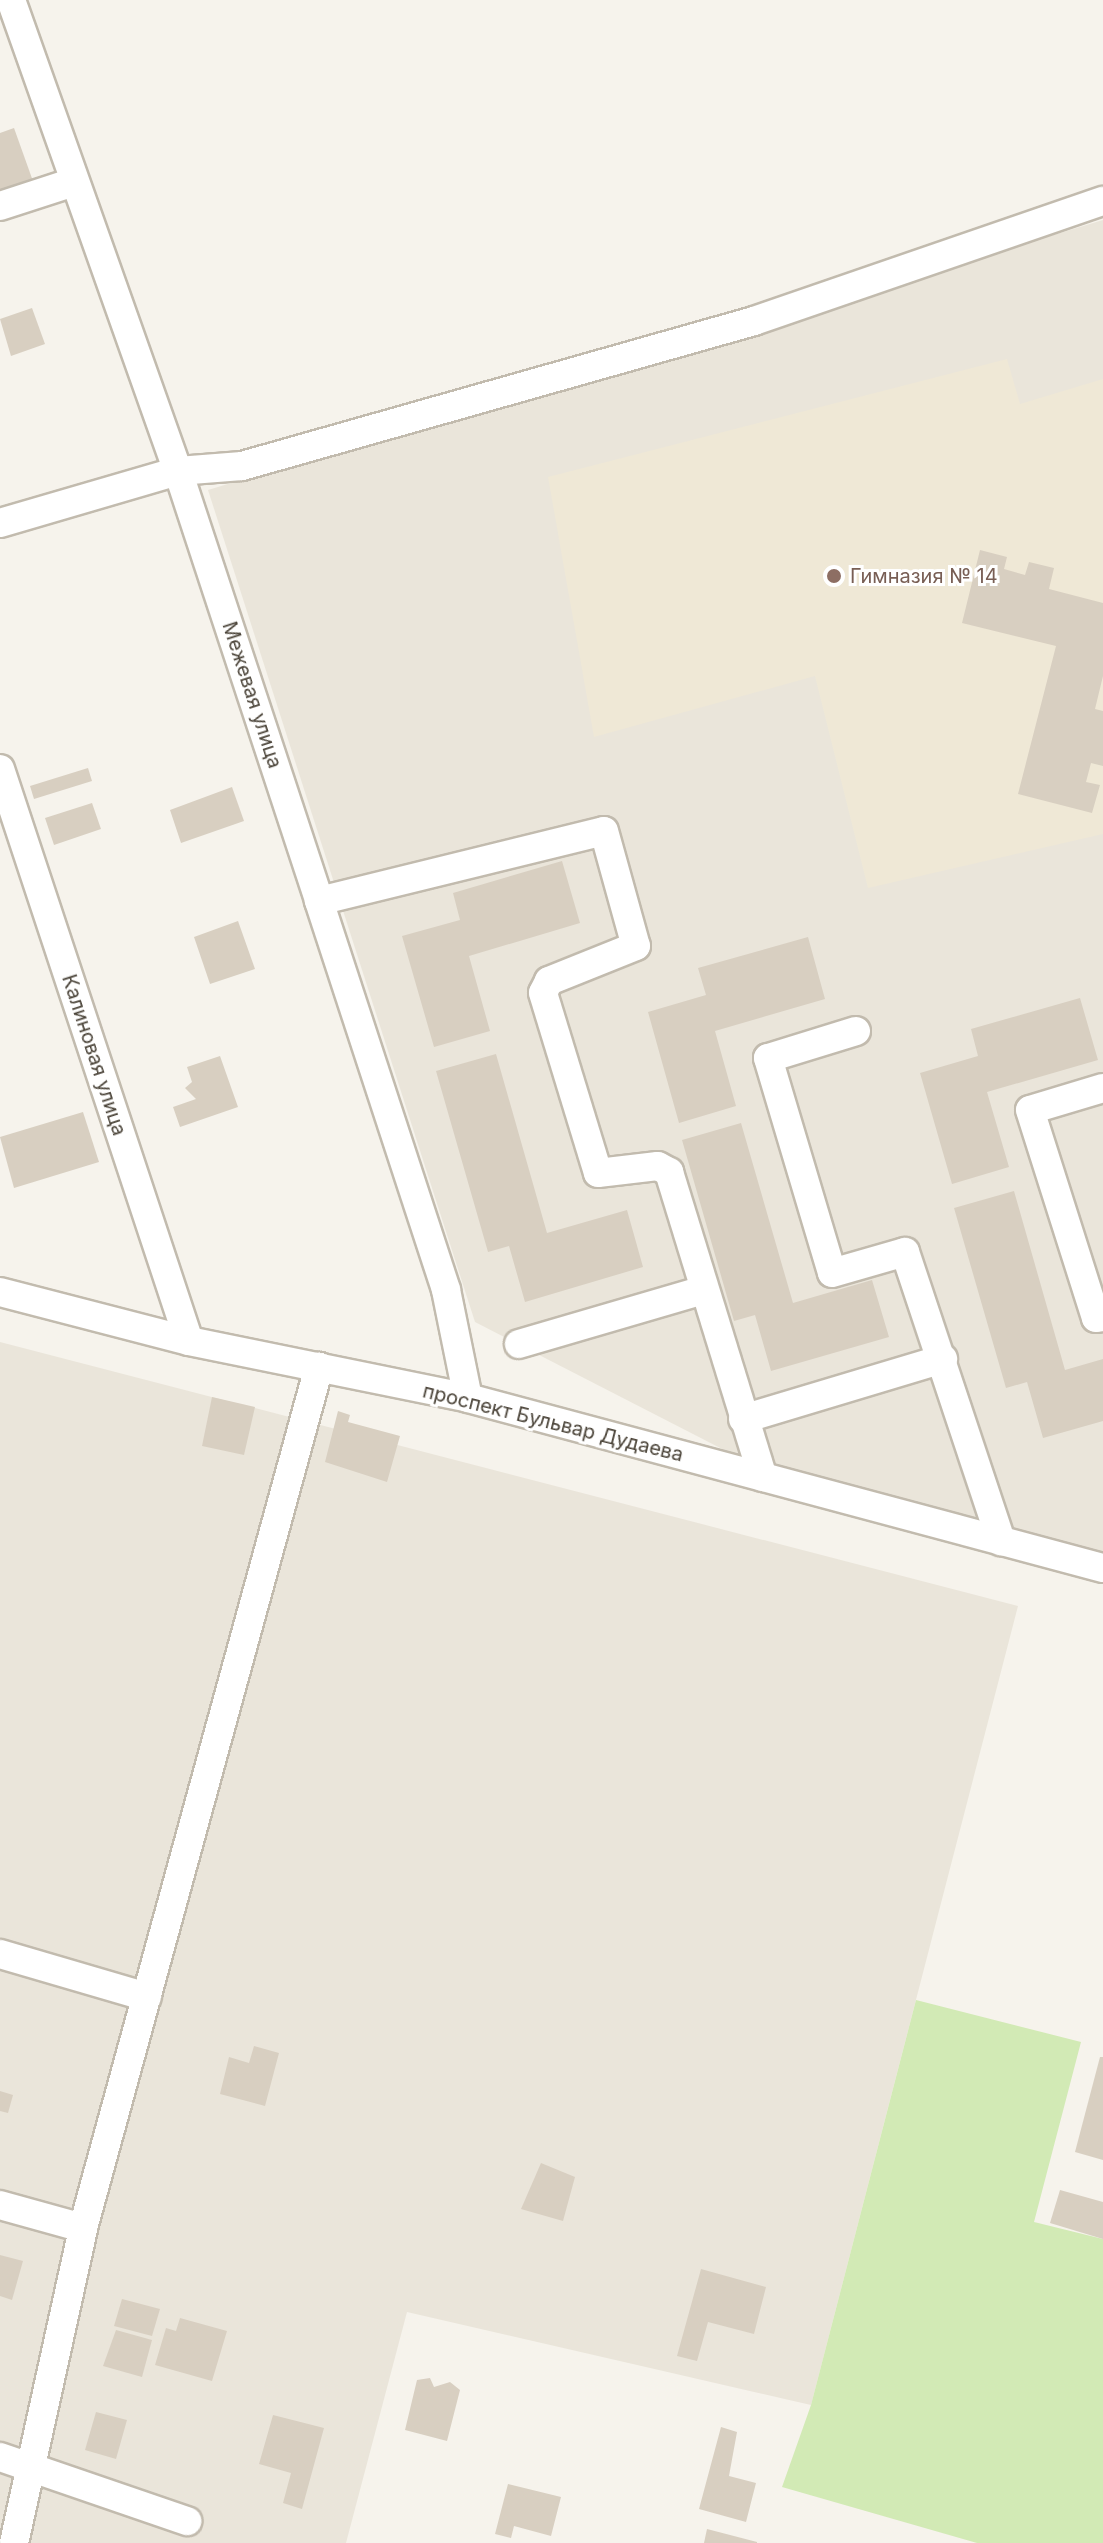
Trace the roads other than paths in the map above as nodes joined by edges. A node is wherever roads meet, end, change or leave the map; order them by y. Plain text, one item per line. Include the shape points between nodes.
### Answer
1 (11, 0) edge
2 (74, 182) junction
3 (1103, 201) edge
4 (0, 206) edge
5 (178, 471) junction
6 (0, 523) edge
7 (0, 769) edge
8 (319, 901) junction
9 (856, 1031) dead end
10 (1103, 1088) edge
11 (704, 1290) junction
12 (0, 1292) edge
13 (1103, 1317) edge
14 (189, 1341) junction
15 (519, 1344) dead end
16 (943, 1359) junction
17 (319, 1367) junction
18 (468, 1398) junction
19 (743, 1419) junction
20 (763, 1477) junction
21 (1001, 1541) junction
22 (1103, 1568) edge
23 (0, 1954) edge
24 (147, 1997) junction
25 (0, 2205) edge
26 (83, 2228) junction
27 (0, 2457) edge
28 (32, 2472) junction
29 (187, 2521) dead end
30 (14, 2543) edge

1 - 2 street, Межевая улица
2 - 4 street
2 - 5 street, Межевая улица
3 - 5 street via 754,321 242,466
5 - 6 street
5 - 8 street, Межевая улица
7 - 14 street, Калиновая улица
8 - 11 street via 604,831 636,946 549,981 543,993 595,1169 606,1176 667,1169
8 - 18 street, Межевая улица via 446,1290
9 - 16 street via 768,1058 832,1273 905,1252
10 - 13 street via 1030,1110 1096,1318
11 - 15 street
11 - 19 street
12 - 14 street, проспект Бульвар Дудаева
14 - 17 street, проспект Бульвар Дудаева
16 - 19 street
16 - 21 street
17 - 18 street, проспект Бульвар Дудаева
17 - 24 street
18 - 20 street, проспект Бульвар Дудаева
19 - 20 street
20 - 21 street, проспект Бульвар Дудаева
21 - 22 street, проспект Бульвар Дудаева
23 - 24 street
24 - 26 street
25 - 26 street
26 - 28 street
27 - 28 street
28 - 29 street
28 - 30 street

